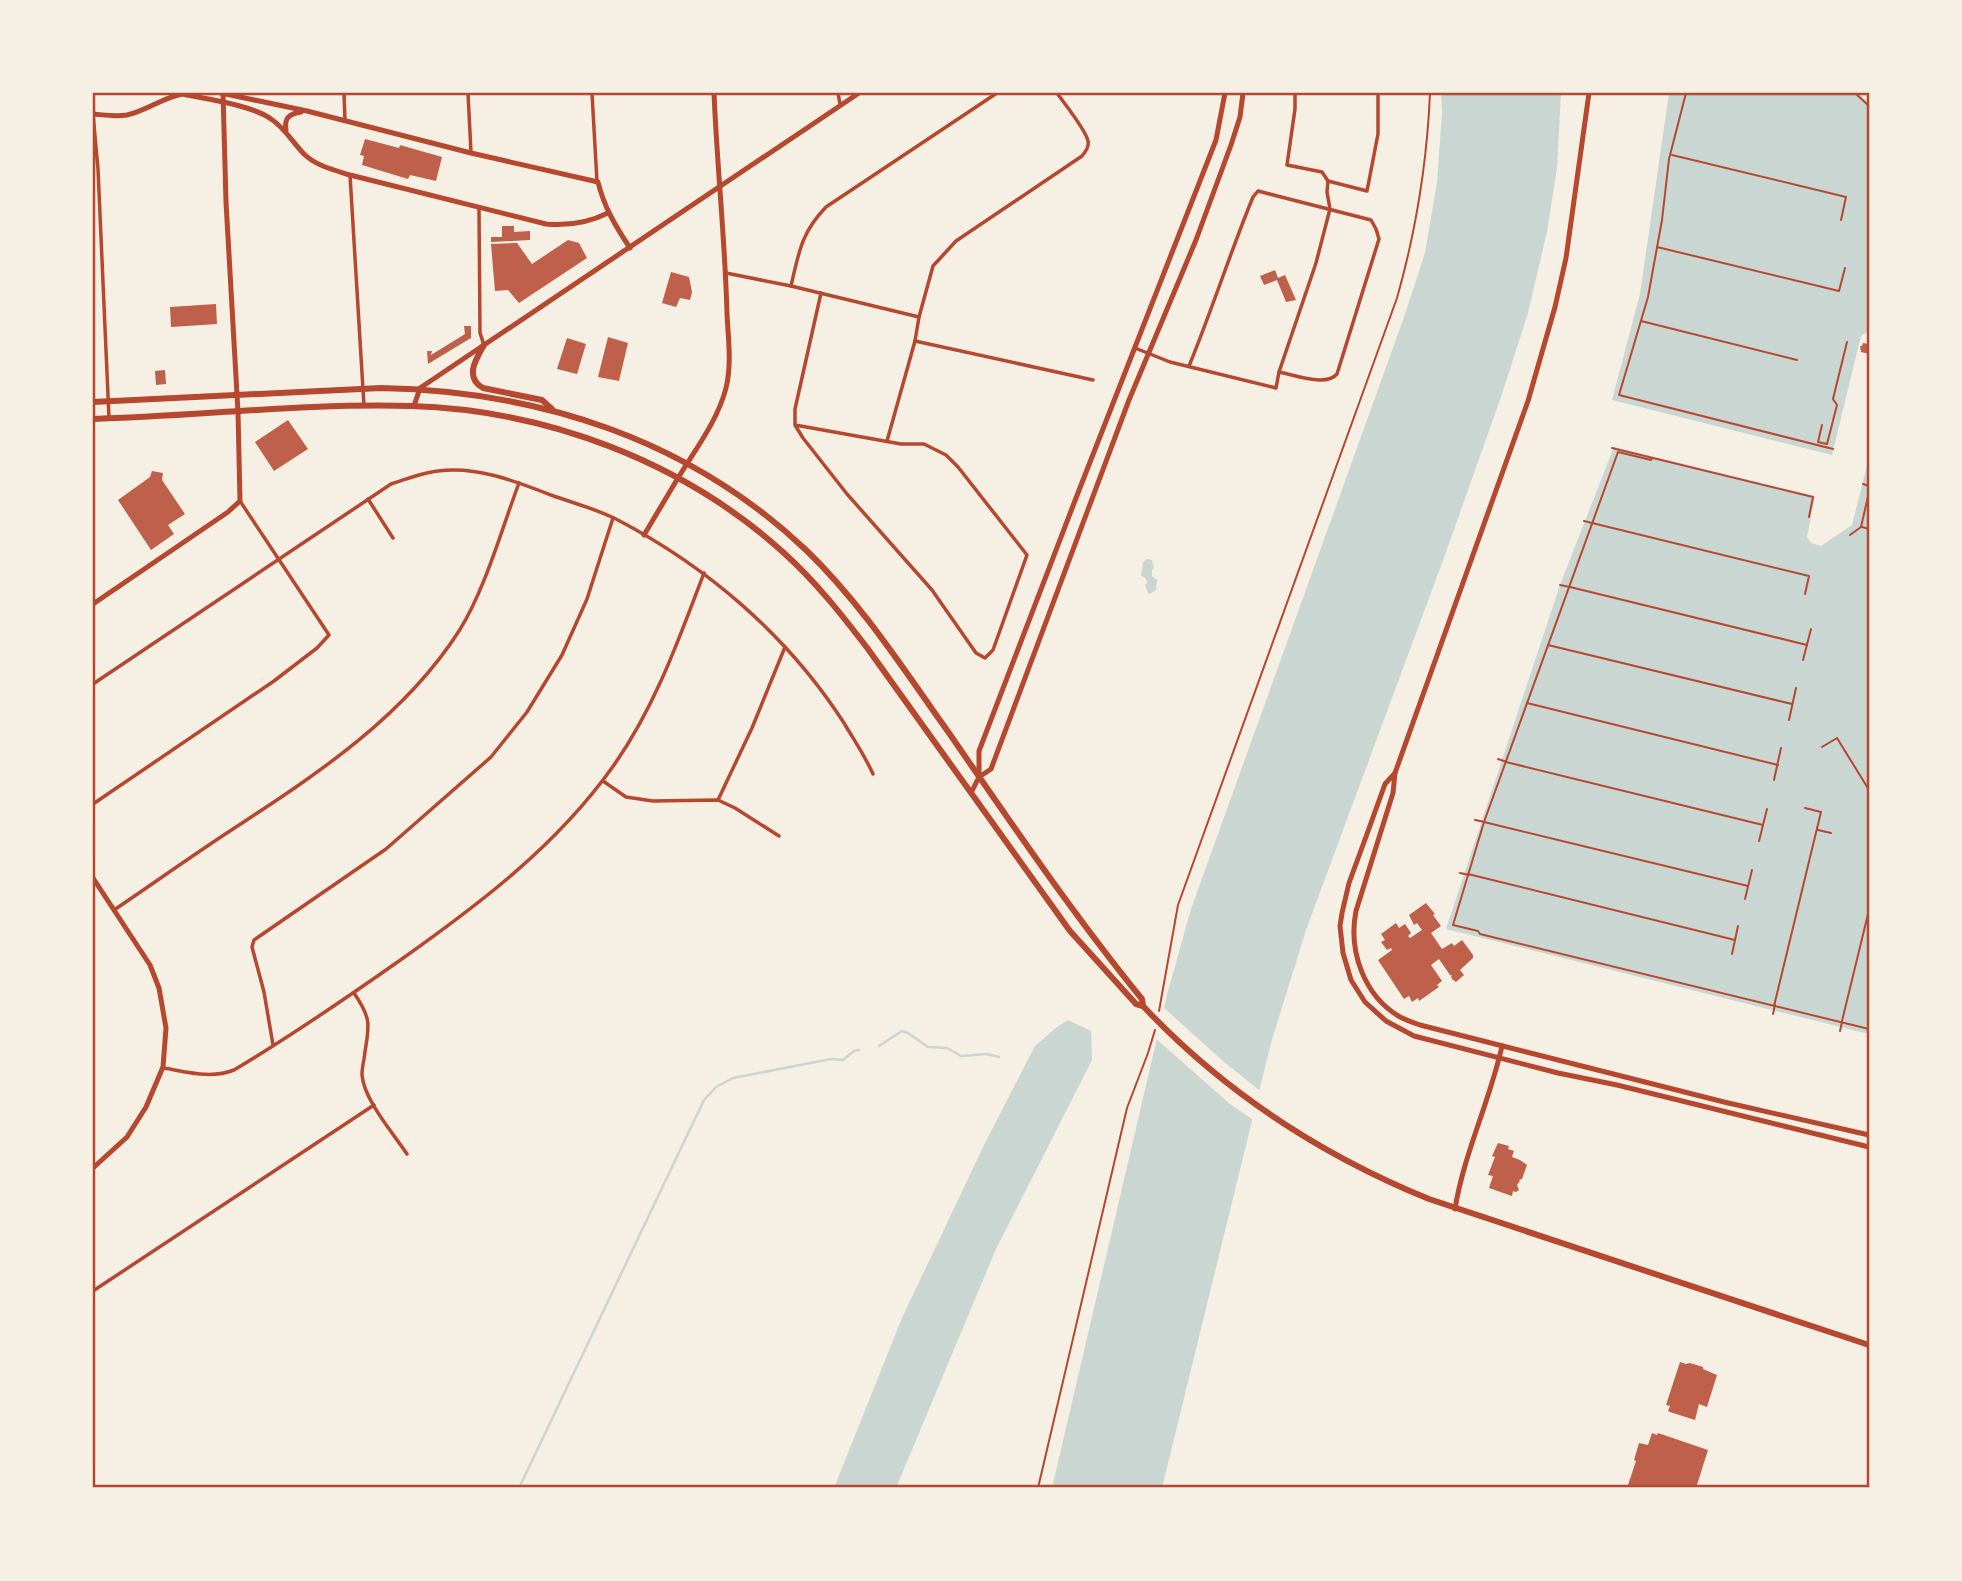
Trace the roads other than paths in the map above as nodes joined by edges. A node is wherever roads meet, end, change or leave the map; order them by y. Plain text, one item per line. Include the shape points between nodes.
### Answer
1 (162, 93) edge
2 (222, 93) edge
3 (344, 93) edge
4 (468, 93) edge
5 (593, 93) edge
6 (714, 93) edge
7 (838, 93) edge
8 (859, 93) edge
9 (997, 93) edge
10 (1057, 93) edge
11 (1225, 93) edge
12 (1243, 93) edge
13 (1295, 93) edge
14 (1378, 93) edge
15 (1589, 93) edge
16 (155, 103) junction
17 (223, 103) junction
18 (840, 106) junction
19 (307, 111) junction
20 (93, 114) edge
21 (345, 121) junction
22 (289, 136) junction
23 (471, 153) junction
24 (350, 175) junction
25 (1328, 181) junction
26 (597, 182) junction
27 (719, 187) junction
28 (479, 208) junction
29 (1330, 209) junction
30 (608, 213) junction
31 (630, 248) junction
32 (726, 273) junction
33 (791, 286) junction
34 (821, 293) junction
35 (919, 317) junction
36 (915, 341) junction
37 (484, 345) junction
38 (1135, 348) junction
39 (1149, 354) junction
40 (1189, 366) junction
41 (1279, 372) junction
42 (1093, 380) dead end
43 (420, 388) junction
44 (362, 389) junction
45 (237, 395) junction
46 (109, 401) junction
47 (93, 402) edge
48 (364, 406) junction
49 (414, 406) junction
50 (553, 410) junction
51 (238, 412) junction
52 (109, 418) junction
53 (93, 419) edge
54 (795, 425) junction
55 (615, 430) junction
56 (887, 441) junction
57 (609, 446) junction
58 (687, 463) junction
59 (678, 478) junction
60 (519, 483) junction
61 (368, 499) junction
62 (240, 501) junction
63 (613, 518) junction
64 (645, 535) junction
65 (393, 538) dead end
66 (278, 559) junction
67 (704, 573) junction
68 (93, 604) edge
69 (785, 647) junction
70 (93, 684) edge
71 (1395, 773) junction
72 (873, 774) dead end
73 (979, 777) junction
74 (603, 781) junction
75 (971, 793) junction
76 (718, 800) junction
77 (93, 804) edge
78 (779, 836) dead end
79 (93, 878) edge
80 (114, 910) junction
81 (354, 993) junction
82 (1144, 1007) junction
83 (273, 1045) junction
84 (1502, 1046) junction
85 (1499, 1058) junction
86 (163, 1068) junction
87 (374, 1105) junction
88 (1869, 1135) edge
89 (1869, 1147) edge
90 (407, 1154) dead end
91 (93, 1168) edge
92 (1455, 1209) junction
93 (93, 1291) edge
94 (1869, 1345) edge

1 - 16 main road
2 - 17 main road
2 - 19 main road
3 - 21 street
4 - 23 street
5 - 26 street
6 - 27 main road
7 - 18 street
8 - 18 main road
9 - 33 street via 826,207 805,234
10 - 35 street via 1086,135 1085,152 956,241 933,266
11 - 38 main road via 1216,139
12 - 39 main road via 1231,145
13 - 25 street via 1287,165 1322,172
14 - 25 street via 1378,134 1367,191
15 - 71 main road via 1555,307 1528,401
16 - 17 main road via 181,94
16 - 20 main road via 128,115
17 - 22 main road via 265,115
17 - 45 main road
18 - 27 main road
19 - 21 main road
19 - 22 main road via 288,117
20 - 46 street
21 - 23 main road
22 - 24 main road via 307,157
23 - 26 main road
24 - 28 main road
24 - 44 street
25 - 29 street
26 - 30 main road
27 - 31 main road
27 - 32 main road
28 - 30 main road via 559,225
28 - 37 street via 480,333
29 - 40 street via 1258,191 1254,194
29 - 41 street
29 - 41 street via 1371,220 1379,239 1359,306 1332,380
30 - 31 main road
31 - 37 main road
32 - 33 street
32 - 58 main road via 726,387
33 - 34 street
34 - 35 street
34 - 54 street
35 - 36 street
36 - 42 street
36 - 56 street
37 - 43 main road
37 - 50 highway via 472,369 477,384 542,400
38 - 39 street
38 - 73 main road via 979,751
39 - 40 street
39 - 73 main road via 991,769
40 - 41 street via 1276,388
43 - 44 highway
43 - 49 main road
43 - 50 highway
44 - 45 highway
44 - 48 street
45 - 46 highway
45 - 51 main road
46 - 47 highway
46 - 52 street
48 - 49 highway
48 - 51 highway
49 - 57 highway via 523,420
50 - 55 highway
51 - 52 highway
51 - 62 main road
52 - 53 highway
54 - 56 street
54 - 56 street via 847,494 932,590 976,653 985,658 993,650 1027,555 946,455 923,444
55 - 57 highway
55 - 58 highway
57 - 59 highway
58 - 59 main road
58 - 73 highway via 770,519 843,588
59 - 64 main road
59 - 75 highway via 757,530 837,609
60 - 61 street via 476,471 439,471 391,484
60 - 63 street
60 - 80 street via 461,628 399,705 306,781
61 - 65 street
61 - 66 street
62 - 66 street
62 - 68 main road
63 - 64 street
63 - 83 street via 587,599 562,655 527,712 491,757 386,849 254,940
64 - 67 street
66 - 70 street
66 - 77 street via 329,635 274,681
67 - 69 street
67 - 74 street via 663,678 640,725
69 - 72 street via 836,711
69 - 76 street
71 - 84 main road via 1394,793 1353,923 1360,967 1382,1003 1401,1018
71 - 85 main road via 1385,784 1349,883 1340,939 1345,967 1357,992 1400,1030
73 - 75 main road
73 - 82 highway
74 - 76 street via 626,797
74 - 81 street via 553,838 495,889
75 - 82 highway via 1070,931 1136,1004
76 - 78 street
79 - 80 main road
80 - 86 main road via 145,956 159,988 166,1028
81 - 83 street
81 - 87 street via 369,1020 362,1074
82 - 92 highway via 1218,1076 1271,1115 1353,1165
83 - 86 street via 222,1075
84 - 85 main road
84 - 88 main road
85 - 89 main road
85 - 92 main road
86 - 91 main road via 127,1137
87 - 90 street
87 - 93 street
92 - 94 highway

